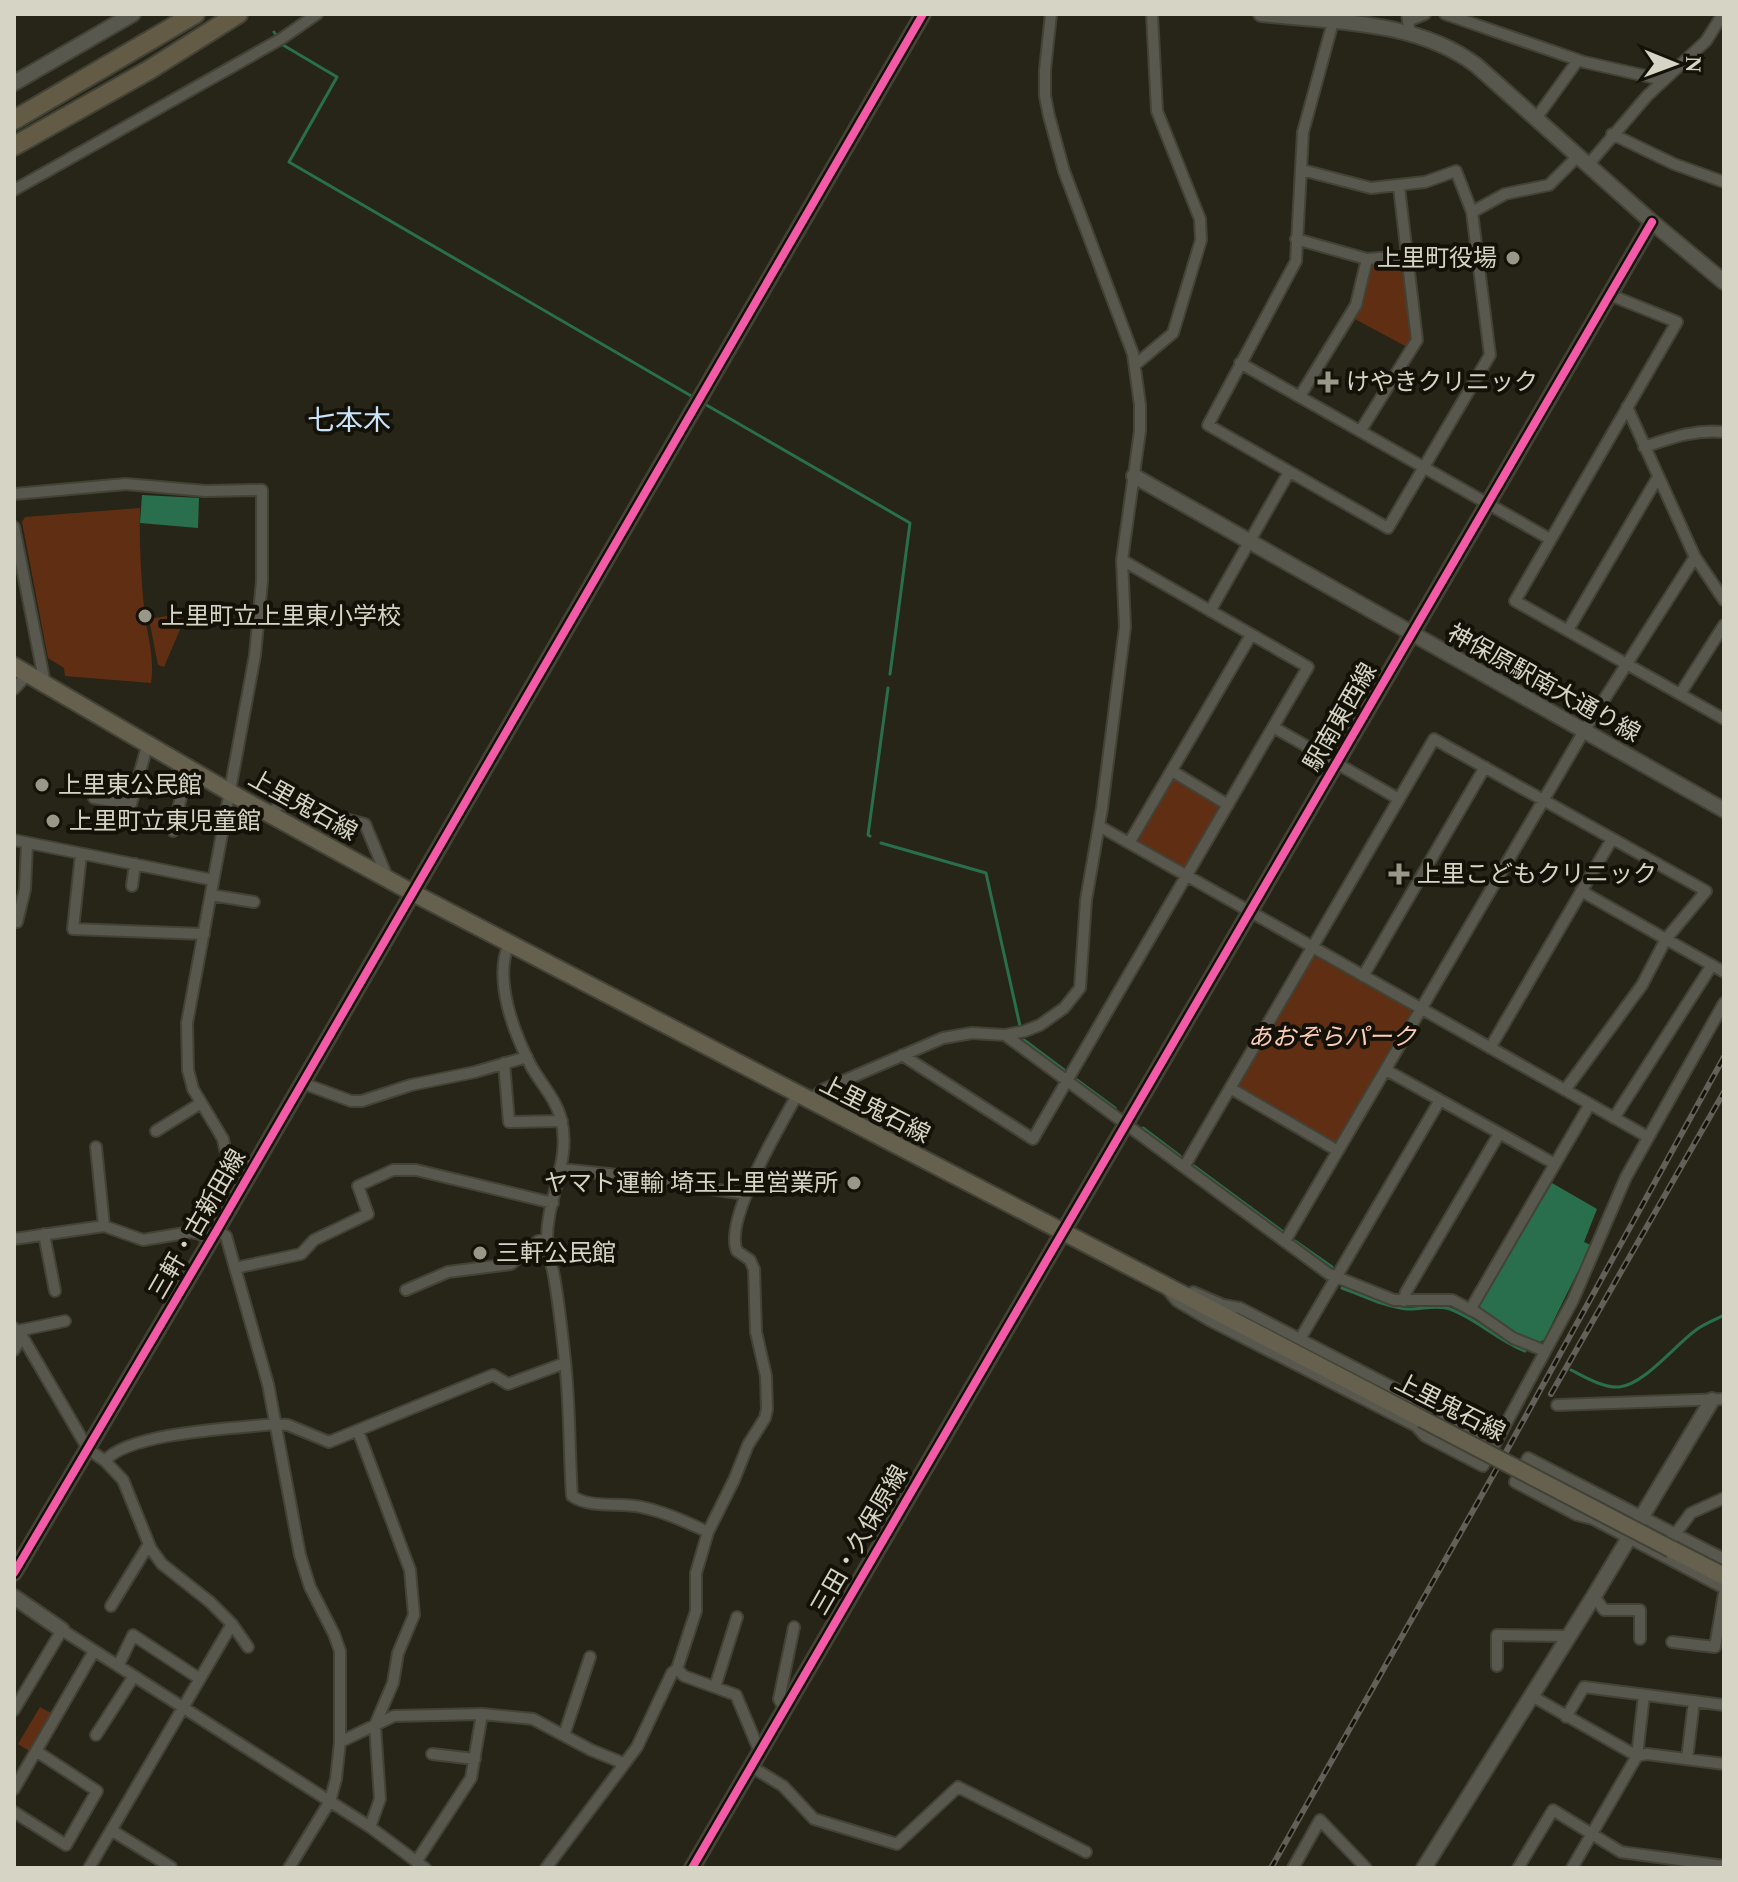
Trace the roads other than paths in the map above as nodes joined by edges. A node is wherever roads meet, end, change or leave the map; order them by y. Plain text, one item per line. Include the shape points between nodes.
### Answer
1 (133, 14) edge
2 (195, 14) edge
3 (238, 14) edge
4 (317, 14) edge
5 (923, 14) edge
6 (1051, 14) edge
7 (1152, 14) edge
8 (1261, 14) edge
9 (1425, 14) edge
10 (1445, 14) edge
11 (1723, 14) edge
12 (1333, 22) junction
13 (1408, 23) edge
14 (1578, 60) junction
15 (1664, 80) junction
16 (14, 83) edge
17 (1537, 117) junction
18 (14, 120) edge
19 (1612, 134) junction
20 (14, 146) edge
21 (1583, 160) junction
22 (1302, 170) junction
23 (1724, 182) edge
24 (1399, 187) junction
25 (14, 190) edge
26 (1472, 212) junction
27 (1652, 222) junction
28 (1296, 239) junction
29 (1406, 256) junction
30 (1367, 259) junction
31 (1724, 282) edge
32 (1610, 295) junction
33 (1240, 363) junction
34 (1135, 365) junction
35 (1300, 396) junction
36 (1627, 407) junction
37 (1361, 430) junction
38 (1724, 432) edge
39 (1644, 447) junction
40 (1423, 467) junction
41 (1289, 472) junction
42 (1134, 476) junction
43 (1658, 477) junction
44 (14, 494) edge
45 (1487, 503) junction
46 (14, 527) edge
47 (1550, 539) junction
48 (1249, 542) junction
49 (1695, 557) junction
50 (1122, 560) junction
51 (1724, 600) edge
52 (1210, 611) junction
53 (1724, 625) edge
54 (1568, 630) junction
55 (1412, 633) junction
56 (1251, 635) junction
57 (1626, 663) junction
58 (21, 670) edge
59 (45, 684) junction
60 (14, 689) edge
61 (1680, 694) junction
62 (1724, 719) edge
63 (1273, 727) junction
64 (1584, 731) junction
65 (148, 743) junction
66 (1336, 763) junction
67 (188, 767) junction
68 (1485, 767) junction
69 (1172, 771) junction
70 (231, 793) junction
71 (94, 798) dead end
72 (1399, 799) junction
73 (1543, 799) junction
74 (1228, 805) junction
75 (1724, 810) edge
76 (270, 814) junction
77 (1099, 826) junction
78 (173, 831) dead end
79 (1612, 839) junction
80 (14, 840) edge
81 (1129, 843) junction
82 (27, 844) junction
83 (81, 854) junction
84 (135, 864) junction
85 (1187, 876) junction
86 (213, 880) junction
87 (389, 880) junction
88 (132, 886) dead end
89 (1581, 891) junction
90 (413, 893) junction
91 (211, 895) junction
92 (254, 902) dead end
93 (1249, 911) junction
94 (17, 922) dead end
95 (204, 934) junction
96 (1666, 939) junction
97 (509, 944) junction
98 (1312, 947) junction
99 (1712, 965) junction
100 (1724, 972) edge
101 (1363, 976) junction
102 (1724, 1003) edge
103 (1421, 1009) junction
104 (1005, 1035) junction
105 (1490, 1048) junction
106 (902, 1055) junction
107 (527, 1057) junction
108 (504, 1063) junction
109 (1386, 1070) junction
110 (1067, 1082) junction
111 (302, 1083) junction
112 (1230, 1088) junction
113 (1565, 1090) junction
114 (803, 1098) junction
115 (1440, 1100) junction
116 (201, 1103) junction
117 (1590, 1104) junction
118 (1614, 1118) junction
119 (562, 1121) junction
120 (1126, 1124) junction
121 (156, 1131) dead end
122 (1499, 1134) junction
123 (1648, 1137) junction
124 (96, 1147) dead end
125 (1338, 1151) junction
126 (1555, 1164) junction
127 (253, 1167) junction
128 (1184, 1167) junction
129 (560, 1169) junction
130 (745, 1194) junction
131 (553, 1203) junction
132 (104, 1226) junction
133 (1063, 1233) junction
134 (44, 1234) junction
135 (214, 1236) junction
136 (14, 1239) edge
137 (547, 1239) junction
138 (1285, 1241) junction
139 (235, 1268) junction
140 (1336, 1278) junction
141 (1164, 1285) junction
142 (406, 1290) dead end
143 (55, 1291) dead end
144 (1404, 1301) junction
145 (1470, 1310) junction
146 (65, 1321) dead end
147 (18, 1332) edge
148 (1300, 1339) junction
149 (14, 1350) edge
150 (1545, 1351) junction
151 (565, 1363) junction
152 (1718, 1400) edge
153 (1557, 1405) dead end
154 (276, 1424) junction
155 (358, 1431) junction
156 (1496, 1441) junction
157 (88, 1449) junction
158 (105, 1461) junction
159 (1724, 1498) edge
160 (1643, 1515) junction
161 (708, 1532) junction
162 (1628, 1539) junction
163 (149, 1544) junction
164 (1670, 1546) junction
165 (1724, 1559) edge
166 (14, 1573) edge
167 (1724, 1576) edge
168 (1724, 1591) edge
169 (1594, 1596) junction
170 (14, 1597) edge
171 (111, 1606) dead end
172 (737, 1617) dead end
173 (232, 1624) junction
174 (794, 1627) dead end
175 (62, 1630) junction
176 (1568, 1636) junction
177 (1640, 1639) dead end
178 (1672, 1642) dead end
179 (248, 1647) dead end
180 (94, 1651) junction
181 (590, 1657) dead end
182 (118, 1666) junction
183 (1497, 1666) dead end
184 (677, 1669) junction
185 (134, 1676) junction
186 (200, 1679) junction
187 (715, 1687) junction
188 (1530, 1695) junction
189 (1644, 1695) junction
190 (1694, 1701) junction
191 (1724, 1705) edge
192 (185, 1707) junction
193 (784, 1708) junction
194 (14, 1710) edge
195 (482, 1714) junction
196 (1566, 1717) junction
197 (375, 1725) junction
198 (96, 1735) dead end
199 (564, 1735) junction
200 (340, 1742) junction
201 (759, 1750) junction
202 (36, 1751) junction
203 (432, 1754) dead end
204 (1637, 1756) junction
205 (475, 1759) junction
206 (1687, 1759) junction
207 (623, 1763) junction
208 (1724, 1764) edge
209 (750, 1766) junction
210 (471, 1778) junction
211 (484, 1778) dead end
212 (14, 1789) edge
213 (330, 1801) junction
214 (14, 1812) edge
215 (370, 1827) junction
216 (111, 1830) junction
217 (1592, 1833) junction
218 (1086, 1852) dead end
219 (420, 1865) edge
220 (1687, 1865) edge
221 (1362, 1866) edge
222 (1724, 1866) edge
223 (171, 1867) edge
224 (89, 1868) edge
225 (289, 1868) edge
226 (546, 1868) edge
227 (692, 1868) edge
228 (1293, 1868) edge
229 (1424, 1868) edge
230 (1518, 1868) edge
231 (1572, 1868) edge

1 - 16 street
2 - 18 highway
3 - 20 highway
4 - 25 street
5 - 90 street, 三軒・古新田線
6 - 34 street via 1045,96 1056,146
7 - 34 street via 1157,111 1200,219 1201,240 1173,333
8 - 12 street
9 - 13 street
10 - 14 street
11 - 15 street via 1706,41
12 - 13 street
12 - 22 street via 1303,132
13 - 17 street via 1462,55
14 - 15 street
14 - 17 street
15 - 19 street
17 - 21 street
19 - 21 street
19 - 23 street
21 - 26 street via 1549,185 1505,194
21 - 27 street
22 - 24 street via 1371,188
22 - 28 street
24 - 26 street via 1456,171
24 - 29 street
26 - 40 street via 1490,355
27 - 31 street
27 - 32 street, 駅南東西線
28 - 30 street
28 - 33 street via 1296,261
29 - 30 street
29 - 37 street via 1417,340
30 - 35 street via 1356,305
32 - 36 street via 1677,322
32 - 45 street, 駅南東西線
33 - 35 street
33 - 41 street via 1208,425
34 - 42 street via 1140,418
35 - 37 street
36 - 39 street
36 - 47 street
37 - 40 street
38 - 39 street via 1683,434
39 - 43 street
40 - 41 street via 1388,528
40 - 45 street
41 - 48 street
42 - 48 street, 神保原駅南大通り線
42 - 50 street
43 - 49 street
43 - 54 street
44 - 70 street via 126,484 262,490 260,610
45 - 47 street
45 - 55 street, 駅南東西線
46 - 59 street
47 - 54 street via 1515,601
48 - 52 street
48 - 55 street, 神保原駅南大通り線
49 - 51 street
49 - 57 street
50 - 52 street
50 - 77 street via 1125,627
52 - 56 street
53 - 61 street
54 - 57 street
55 - 64 street, 神保原駅南大通り線
55 - 66 street, 駅南東西線
56 - 63 street via 1308,667
56 - 69 street
57 - 61 street
57 - 64 street
58 - 59 main road, 上里鬼石線
58 - 60 street
59 - 65 main road, 上里鬼石線
61 - 62 street
63 - 66 street
63 - 74 street
64 - 73 street
64 - 75 street, 神保原駅南大通り線
65 - 67 main road, 上里鬼石線
65 - 71 street via 131,804
66 - 72 street
66 - 93 street, 駅南東西線
67 - 70 main road, 上里鬼石線
67 - 78 street
68 - 72 street via 1434,739
68 - 73 street
68 - 101 street
69 - 74 street
69 - 81 street
70 - 76 main road, 上里鬼石線
70 - 86 street
72 - 98 street
73 - 79 street
73 - 103 street
74 - 85 street
76 - 87 main road, 上里鬼石線
76 - 87 street via 286,804 365,824
77 - 81 street
77 - 104 street via 1086,900 1080,988 1040,1025
79 - 89 street
79 - 96 street via 1706,891
80 - 82 street
81 - 85 street
82 - 83 street
82 - 94 street
83 - 84 street
83 - 95 street via 73,929
84 - 86 street
84 - 88 street
85 - 93 street
85 - 110 street
86 - 91 street
87 - 90 main road, 上里鬼石線
89 - 96 street
89 - 105 street
90 - 97 main road, 上里鬼石線
90 - 111 street, 三軒・古新田線
91 - 92 street
91 - 95 street
93 - 98 street
93 - 120 street, 駅南東西線
95 - 116 street via 187,1023 189,1078
96 - 99 street
96 - 113 street via 1642,985
97 - 107 street via 503,957 503,987
97 - 114 main road, 上里鬼石線
98 - 101 street
98 - 112 street
99 - 100 street
99 - 118 street
101 - 103 street
102 - 123 street
103 - 105 street
103 - 109 street
104 - 106 street via 959,1034
104 - 110 street
105 - 113 street
106 - 110 street via 1033,1139
106 - 114 street
107 - 108 street
107 - 119 street
108 - 111 street via 362,1101
108 - 119 street via 509,1122
109 - 115 street
109 - 125 street
110 - 120 street
111 - 127 street, 三軒・古新田線
112 - 125 street
112 - 128 street
113 - 117 street
114 - 130 street
114 - 133 main road, 上里鬼石線
115 - 122 street
115 - 140 street
116 - 121 street
116 - 127 street via 225,1149
117 - 118 street
117 - 126 street
118 - 123 street
119 - 129 street
120 - 128 street
120 - 133 street, 駅南東西線
122 - 126 street
122 - 144 street
123 - 150 street
124 - 132 street
125 - 138 street
126 - 145 street
127 - 135 street, 三軒・古新田線
128 - 138 street
129 - 130 street
129 - 131 street
130 - 161 street via 734,1245 753,1264 767,1409
131 - 137 street
131 - 139 street via 416,1170 393,1170 358,1186 368,1214 314,1240 301,1254
132 - 134 street
132 - 135 street via 143,1240 191,1232
133 - 141 main road, 上里鬼石線
133 - 193 street, 三田・久保原線
134 - 136 street
134 - 143 street
135 - 139 street via 226,1236
135 - 157 street, 三軒・古新田線
137 - 142 street via 511,1264 448,1272
137 - 151 street
138 - 140 street
139 - 154 street
140 - 144 street
140 - 148 street
141 - 148 street via 1240,1308
141 - 156 street via 1177,1301 1209,1320 1483,1466
141 - 164 main road, 上里鬼石線, bridge
144 - 145 street via 1452,1300
145 - 150 street
146 - 147 street
147 - 149 street
147 - 157 street
148 - 156 street
150 - 156 street
151 - 155 street via 508,1384 493,1375
151 - 161 street via 572,1496 581,1502 670,1514
152 - 153 street
152 - 160 street
154 - 155 street via 329,1442
154 - 158 street via 161,1437
154 - 200 street via 300,1555 340,1651
155 - 197 street via 410,1570 414,1615
157 - 158 street
157 - 166 street, 三軒・古新田線
158 - 163 street via 123,1480
159 - 164 street via 1691,1513
160 - 162 street
160 - 162 street via 1528,1458 1515,1482
160 - 164 street
161 - 184 street via 696,1573 696,1611
162 - 164 street
162 - 169 street
163 - 171 street
163 - 173 street via 162,1564
164 - 165 street
164 - 167 main road, 上里鬼石線
164 - 168 street
168 - 178 street via 1715,1647
169 - 176 street
169 - 177 street via 1604,1610 1640,1610
170 - 175 street
172 - 187 street
173 - 179 street
173 - 186 street
174 - 193 street via 779,1699
175 - 180 street
175 - 194 street
176 - 183 street via 1497,1635
176 - 188 street
180 - 182 street
180 - 202 street
181 - 199 street
182 - 185 street
182 - 186 street via 133,1635
184 - 187 street
184 - 207 street via 637,1747
185 - 192 street
185 - 198 street
186 - 192 street
187 - 201 street via 736,1695
188 - 196 street
188 - 229 street
189 - 190 street
189 - 196 street via 1584,1687
189 - 204 street
190 - 191 street
190 - 206 street
192 - 213 street
192 - 216 street
193 - 201 street, 三田・久保原線
195 - 197 street via 394,1716
195 - 199 street via 533,1719
195 - 205 street
196 - 204 street
197 - 200 street
197 - 215 street via 380,1799
199 - 207 street
200 - 213 street
201 - 209 street, 三田・久保原線
202 - 212 street
202 - 214 street via 97,1791 66,1845
203 - 205 street
204 - 206 street
204 - 217 street
205 - 210 street
206 - 208 street
207 - 226 street
209 - 218 street via 783,1786 814,1819 897,1844 958,1787
209 - 227 street, 三田・久保原線
210 - 211 street
210 - 219 street
213 - 215 street
213 - 225 street
215 - 219 street
216 - 223 street
216 - 224 street
217 - 220 street via 1621,1852
217 - 230 street via 1553,1810
217 - 231 street
220 - 222 street
221 - 228 street via 1320,1820

